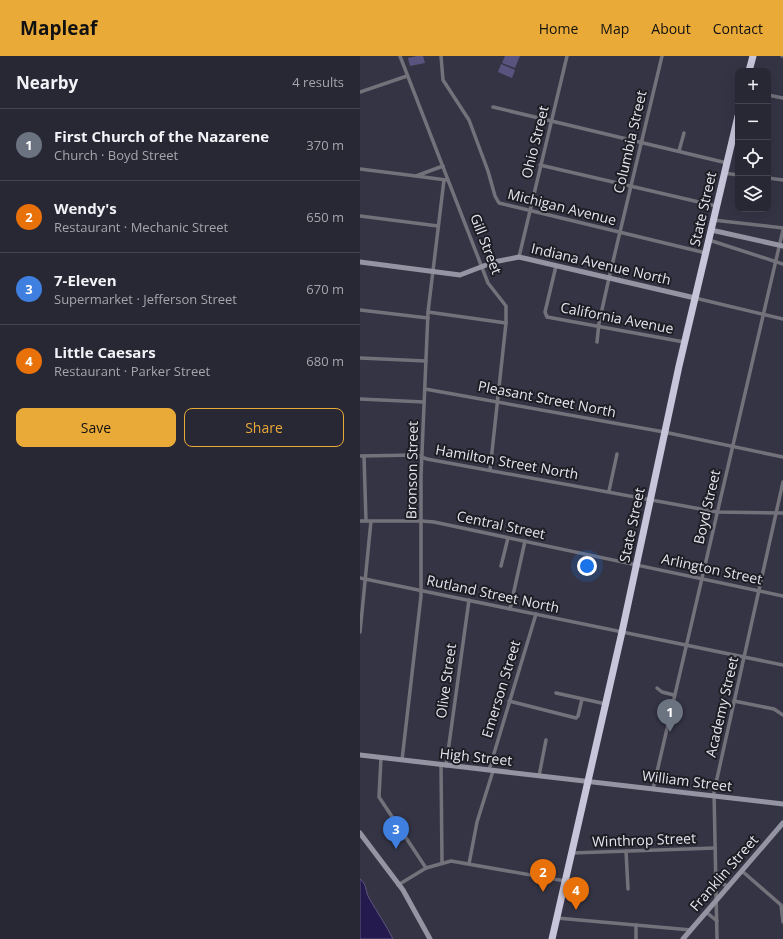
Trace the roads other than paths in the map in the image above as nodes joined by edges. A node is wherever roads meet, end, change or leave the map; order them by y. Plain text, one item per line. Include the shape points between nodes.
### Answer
1 (400, 56) edge
2 (441, 56) edge
3 (567, 56) edge
4 (662, 56) edge
5 (753, 56) edge
6 (750, 68) edge
7 (407, 76) junction
8 (360, 92) edge
9 (771, 96) edge
10 (783, 98) edge
11 (493, 107) dead end
12 (551, 121) junction
13 (735, 129) edge
14 (684, 133) dead end
15 (642, 142) junction
16 (679, 151) junction
17 (727, 163) junction
18 (540, 165) junction
19 (443, 166) junction
20 (360, 169) edge
21 (724, 173) junction
22 (735, 174) edge
23 (416, 176) junction
24 (771, 178) edge
25 (447, 180) junction
26 (783, 180) edge
27 (631, 186) junction
28 (716, 206) junction
29 (530, 212) junction
30 (360, 216) edge
31 (713, 220) junction
32 (438, 226) junction
33 (783, 229) edge
34 (711, 230) junction
35 (620, 233) junction
36 (709, 240) junction
37 (781, 245) edge
38 (706, 253) junction
39 (519, 257) junction
40 (360, 262) edge
41 (776, 262) junction
42 (783, 264) edge
43 (482, 266) junction
44 (556, 266) junction
45 (432, 272) junction
46 (609, 278) junction
47 (695, 298) junction
48 (360, 310) edge
49 (428, 312) junction
50 (763, 314) junction
51 (428, 318) junction
52 (783, 319) edge
53 (506, 323) junction
54 (599, 326) junction
55 (597, 342) dead end
56 (684, 342) junction
57 (360, 358) edge
58 (426, 361) junction
59 (425, 389) junction
60 (360, 399) edge
61 (424, 402) junction
62 (498, 402) junction
63 (664, 432) junction
64 (732, 447) junction
65 (617, 454) dead end
66 (362, 456) edge
67 (422, 456) junction
68 (783, 457) edge
69 (490, 470) junction
70 (783, 482) edge
71 (609, 491) junction
72 (650, 499) junction
73 (717, 512) junction
74 (776, 513) junction
75 (783, 513) edge
76 (360, 521) edge
77 (366, 521) junction
78 (371, 521) junction
79 (422, 521) junction
80 (508, 538) junction
81 (525, 541) junction
82 (637, 564) junction
83 (502, 566) dead end
84 (360, 578) edge
85 (702, 578) junction
86 (365, 579) junction
87 (420, 590) junction
88 (759, 591) junction
89 (783, 596) edge
90 (469, 600) junction
91 (510, 609) junction
92 (536, 614) junction
93 (360, 632) edge
94 (622, 632) junction
95 (686, 645) junction
96 (744, 657) junction
97 (783, 665) edge
98 (657, 688) dead end
99 (556, 692) dead end
100 (674, 695) junction
101 (582, 699) junction
102 (734, 701) junction
103 (509, 702) junction
104 (606, 704) junction
105 (783, 715) edge
106 (546, 740) dead end
107 (360, 756) edge
108 (381, 758) junction
109 (402, 761) junction
110 (443, 765) junction
111 (491, 771) junction
112 (539, 776) junction
113 (589, 782) junction
114 (653, 789) junction
115 (714, 796) junction
116 (783, 804) edge
117 (783, 823) edge
118 (360, 833) edge
119 (715, 848) junction
120 (626, 851) junction
121 (572, 853) junction
122 (442, 862) junction
123 (469, 864) junction
124 (426, 868) junction
125 (742, 871) junction
126 (566, 881) junction
127 (716, 882) junction
128 (398, 885) junction
129 (728, 886) junction
130 (628, 889) dead end
131 (717, 899) junction
132 (782, 909) edge
133 (706, 912) junction
134 (557, 918) junction
135 (717, 921) junction
136 (783, 922) edge
137 (636, 925) junction
138 (691, 930) junction
139 (430, 939) edge
140 (552, 939) edge
141 (636, 939) edge
142 (683, 939) edge
143 (717, 939) edge

1 - 7 street, Gill Street
2 - 29 street, Michigan Avenue via 443,80 469,120 496,199 502,205
3 - 12 street, Ohio Street
4 - 15 street, Columbia Street
5 - 6 highway
7 - 8 street
7 - 19 street, Gill Street
9 - 10 street
11 - 12 street
12 - 15 street
12 - 18 street, Ohio Street
13 - 17 highway, State Street
14 - 16 street
15 - 16 street
15 - 27 street, Columbia Street
16 - 17 street
17 - 21 highway, State Street
18 - 27 street
18 - 29 street, Ohio Street
19 - 23 street
19 - 25 street, Gill Street
20 - 23 street
21 - 22 street
21 - 28 highway, State Street
23 - 25 street
24 - 26 street
25 - 32 street, Bronson Street
25 - 43 street, Gill Street
27 - 28 street
27 - 35 street, Columbia Street
28 - 31 highway, State Street
29 - 35 street, Michigan Avenue
29 - 39 street, Ohio Street
30 - 32 street
31 - 33 street
31 - 34 highway, State Street
32 - 45 street, Bronson Street
33 - 37 street, Boyd Street
34 - 36 highway, State Street
34 - 37 street
35 - 38 street, Michigan Avenue
35 - 46 street, Columbia Street
36 - 38 highway, State Street
36 - 41 street
37 - 41 street, Boyd Street
38 - 47 highway, State Street
39 - 43 street, Indiana Avenue North
39 - 44 street, Indiana Avenue North
40 - 45 street, Indiana Avenue North
41 - 42 street
41 - 50 street, Boyd Street
43 - 45 street, Indiana Avenue North via 460,275
43 - 53 street, Gill Street via 491,287 506,306
44 - 46 street, Indiana Avenue North
44 - 54 street, California Avenue via 546,316
45 - 49 street, Bronson Street
46 - 47 street, Indiana Avenue North
46 - 54 street, Columbia Street
47 - 50 street
47 - 56 highway, State Street
48 - 51 street
49 - 51 street, Bronson Street
49 - 53 street
50 - 52 street
50 - 64 street, Boyd Street
51 - 58 street, Bronson Street
53 - 62 street, Gill Street
54 - 55 street, Columbia Street
54 - 56 street, California Avenue
56 - 63 highway, State Street
57 - 58 street
58 - 59 street, Bronson Street
59 - 61 street, Bronson Street
59 - 62 street, Pleasant Street North
60 - 61 street
61 - 67 street, Bronson Street
62 - 63 street, Pleasant Street North
62 - 69 street, Gill Street
63 - 64 street, Pleasant Street North
63 - 72 highway, State Street
64 - 68 street, Pleasant Street North
64 - 73 street, Boyd Street
65 - 71 street
66 - 67 street, Hamilton Street North
66 - 77 street
67 - 69 street, Hamilton Street North
67 - 79 street, Bronson Street
69 - 71 street, Hamilton Street North
70 - 74 street, Academy Street
71 - 72 street, Hamilton Street North
72 - 73 street, Hamilton Street North
72 - 82 highway, State Street
73 - 74 street, Hamilton Street North
73 - 85 street, Boyd Street
74 - 75 street, Hamilton Street North
74 - 88 street, Academy Street
76 - 77 street, Central Street
77 - 78 street, Central Street
78 - 79 street, Central Street
78 - 86 street
79 - 80 street, Central Street
79 - 87 street, Bronson Street
80 - 81 street, Central Street
80 - 83 street
81 - 82 street, Central Street
81 - 91 street
82 - 85 street, Arlington Street
82 - 94 highway, State Street
84 - 86 street, Rutland Street North
85 - 88 street, Arlington Street
85 - 95 street, Boyd Street
86 - 87 street, Rutland Street North
86 - 93 street
87 - 90 street, Rutland Street North
87 - 109 street, Bronson Street
88 - 89 street, Arlington Street
88 - 96 street, Academy Street
90 - 91 street, Rutland Street North
90 - 110 street, Olive Street
91 - 92 street, Rutland Street North
92 - 94 street, Rutland Street North
92 - 103 street, Emerson Street
94 - 95 street, Rutland Street North
94 - 104 highway, State Street
95 - 96 street, Rutland Street North
95 - 100 street, Boyd Street
96 - 97 street, Rutland Street North
96 - 102 street, Academy Street
98 - 100 street
99 - 101 street
100 - 114 street, Boyd Street
101 - 103 street via 576,718
101 - 104 street
102 - 105 street via 774,709
102 - 115 street, Academy Street
103 - 111 street, Emerson Street
104 - 113 highway, State Street
106 - 112 street
107 - 108 street, High Street
108 - 109 street, High Street
108 - 124 street via 379,797
109 - 110 street, High Street
110 - 111 street, High Street
110 - 122 street, Olive Street
111 - 112 street, High Street
111 - 123 street, Emerson Street
112 - 113 street, High Street
113 - 114 street, William Street
113 - 121 highway, State Street
114 - 115 street, William Street
115 - 116 street, William Street
115 - 119 street, Academy Street
117 - 125 street, Franklin Street
118 - 128 street
119 - 120 street, Winthrop Street
119 - 127 street, Academy Street
120 - 121 street, Winthrop Street
120 - 130 street
121 - 126 highway, State Street
122 - 123 street
122 - 124 street
123 - 126 street
124 - 128 street
125 - 129 street, Franklin Street
125 - 132 street via 777,901
126 - 134 highway, State Street
127 - 129 street
127 - 131 street, Academy Street
128 - 139 street via 399,892 407,899
129 - 131 street, Franklin Street
131 - 133 street, Franklin Street
131 - 135 street, Academy Street
132 - 136 street
133 - 135 street
133 - 138 street, Franklin Street
134 - 137 street
134 - 140 highway, State Street
135 - 143 street, Academy Street
137 - 138 street
137 - 141 street
138 - 142 street, Franklin Street

